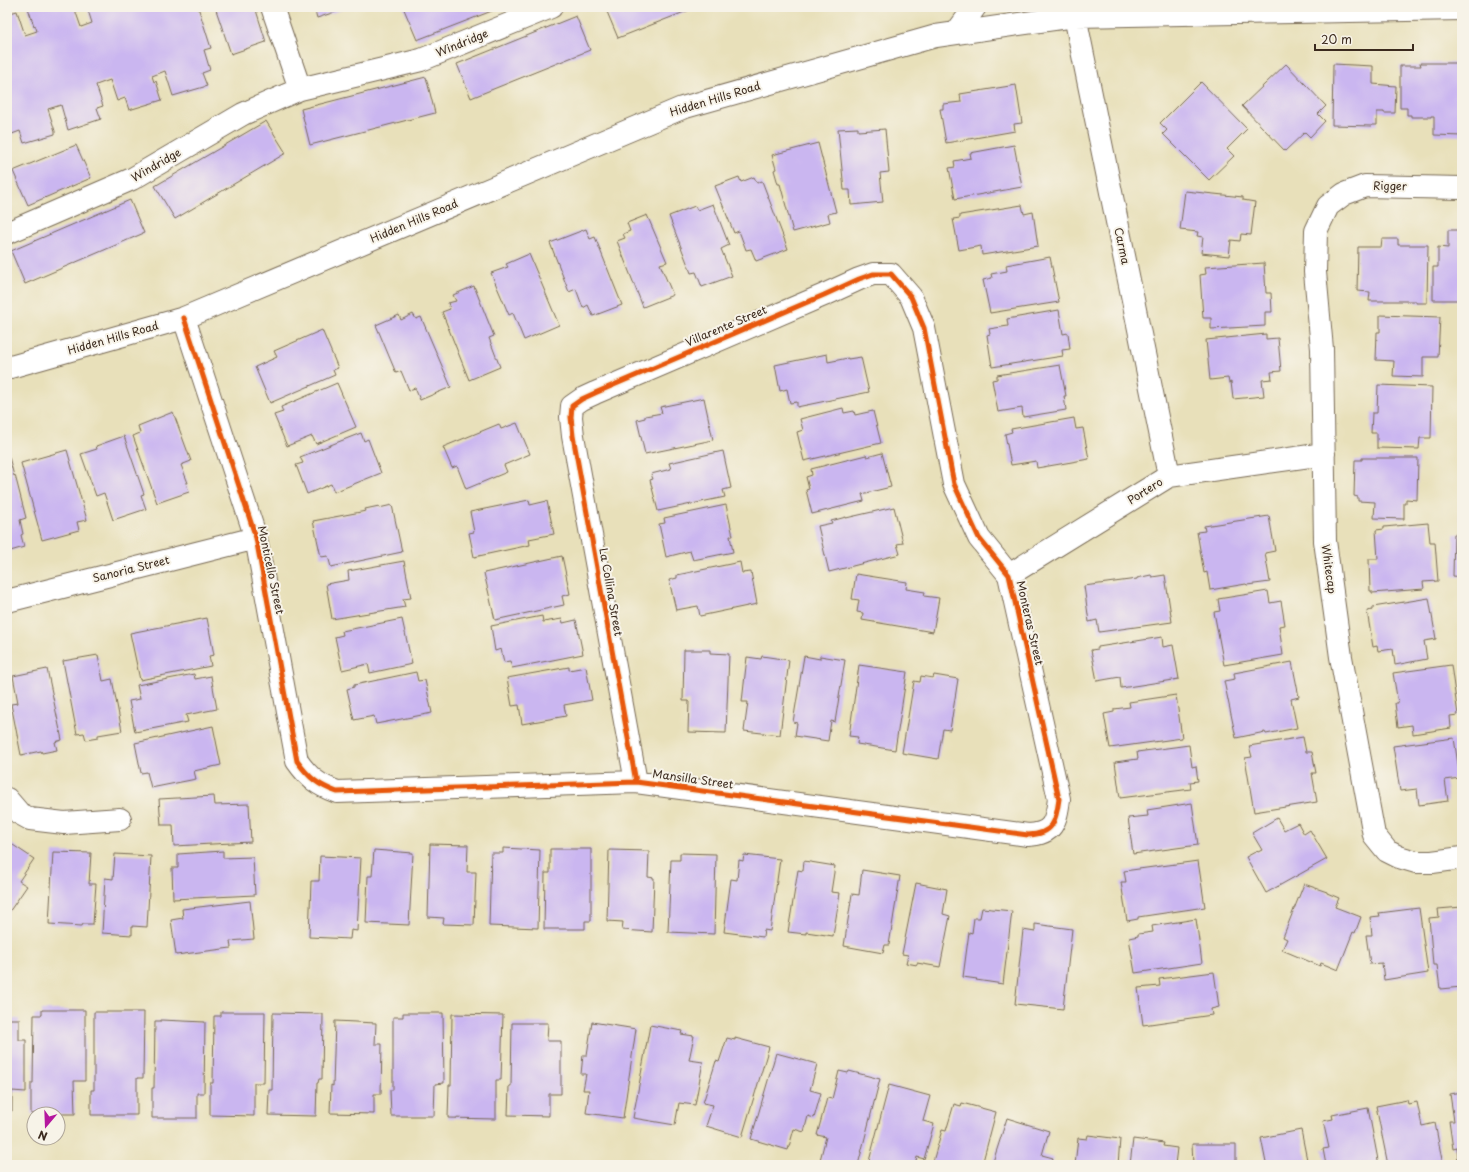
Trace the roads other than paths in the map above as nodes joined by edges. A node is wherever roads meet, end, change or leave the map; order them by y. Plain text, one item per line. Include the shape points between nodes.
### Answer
1 (272, 7) edge
2 (551, 7) edge
3 (975, 7) edge
4 (1462, 9) edge
5 (1108, 11) edge
6 (1075, 16) junction
7 (956, 33) junction
8 (300, 89) junction
9 (1462, 188) edge
10 (1316, 231) joint
11 (7, 233) edge
12 (891, 274) joint
13 (184, 318) junction
14 (7, 368) edge
15 (572, 406) joint
16 (1324, 454) junction
17 (1169, 476) junction
18 (256, 538) junction
19 (1009, 575) junction
20 (7, 601) edge
21 (313, 781) joint
22 (636, 782) junction
23 (7, 799) edge
24 (120, 819) dead end
25 (1046, 832) joint
26 (1462, 858) edge

1 - 8 street
2 - 8 street, Windridge via 421,60
3 - 7 street
4 - 5 street, Hidden Hills Road
5 - 6 street, Hidden Hills Road
6 - 7 street, Hidden Hills Road
6 - 17 street, Carma
7 - 13 street, Hidden Hills Road via 936,36 682,108
8 - 11 street, Windridge via 243,114 132,179
9 - 10 street, Rigger via 1365,186 1344,194 1328,206
10 - 16 street, Whitecap via 1315,272 1322,349
12 - 15 street, Villarente Street via 873,274 859,279 595,393
12 - 19 street, Monteras Street via 911,297 924,328 954,484 979,538
13 - 14 street, Hidden Hills Road
13 - 18 street, Monticello Street
15 - 22 street, La Collina Street via 573,436
16 - 17 street, Portero
16 - 26 street, Whitecap via 1325,541 1341,657 1374,836 1387,851 1399,858 1416,862
17 - 19 street, Portero
18 - 20 street, Sanoria Street
18 - 21 street, Monticello Street via 297,761
19 - 25 street, Monteras Street via 1059,799 1053,822
21 - 22 street, Mansilla Street via 337,792
22 - 25 street, Mansilla Street via 1028,835
23 - 24 street via 19,813 30,819 64,823

